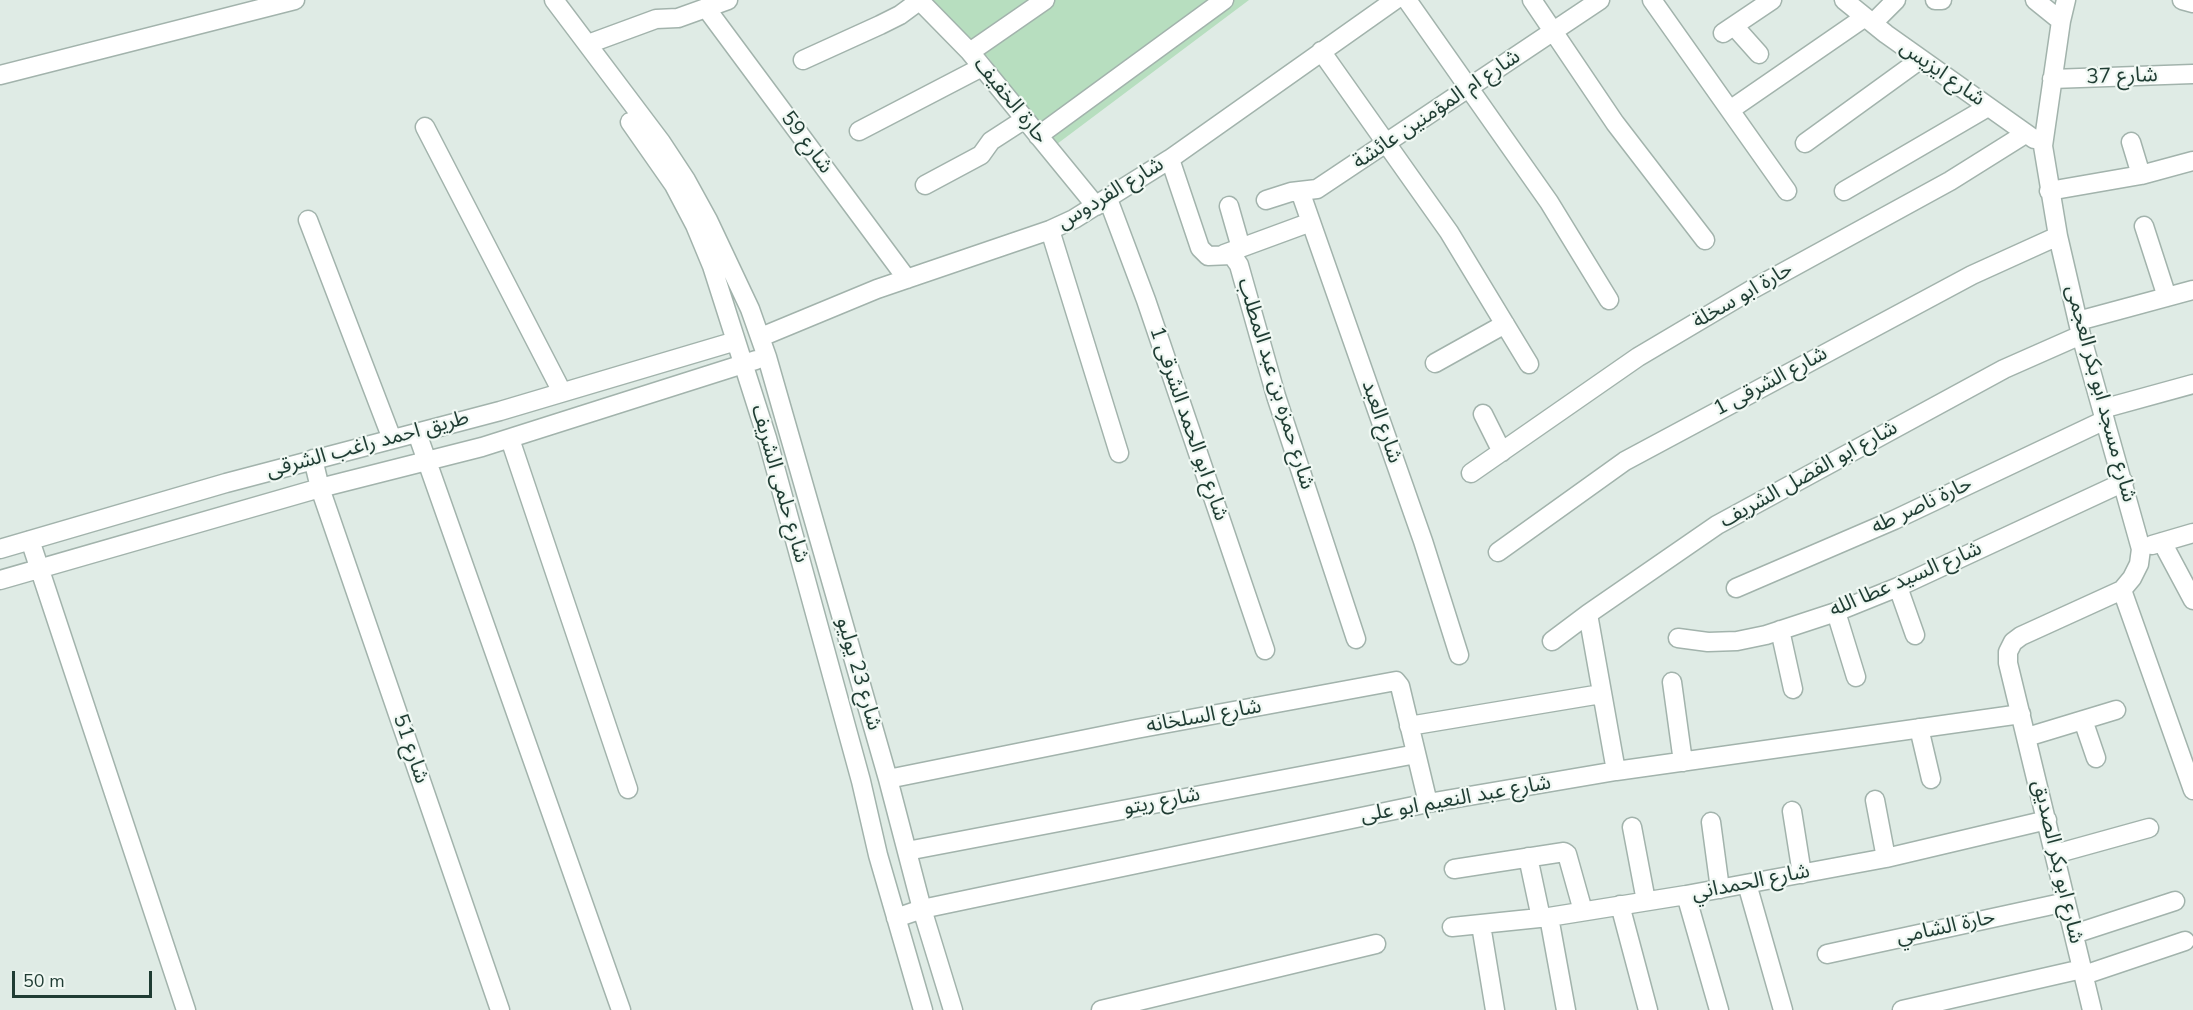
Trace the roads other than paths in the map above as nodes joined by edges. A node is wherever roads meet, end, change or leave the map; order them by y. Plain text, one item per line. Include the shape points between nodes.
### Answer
1 (295, 0) edge
2 (540, 0) edge
3 (554, 0) edge
4 (728, 0) edge
5 (919, 0) edge
6 (1045, 0) edge
7 (1224, 0) edge
8 (1395, 0) edge
9 (1407, 0) edge
10 (1532, 0) edge
11 (1600, 0) edge
12 (1652, 0) edge
13 (1772, 0) edge
14 (1844, 0) edge
15 (1896, 0) edge
16 (1935, 0) edge
17 (1942, 0) edge
18 (2035, 0) edge
19 (2066, 0) edge
20 (2182, 0) edge
21 (2193, 3) edge
22 (706, 8) junction
23 (1869, 20) junction
24 (2061, 21) junction
25 (1553, 32) junction
26 (588, 45) junction
27 (1321, 51) junction
28 (970, 52) junction
29 (1759, 54) dead end
30 (1922, 59) junction
31 (803, 60) dead end
32 (982, 67) junction
33 (2193, 74) edge
34 (0, 75) edge
35 (2052, 79) junction
36 (1470, 87) junction
37 (1988, 107) junction
38 (1730, 110) junction
39 (1025, 119) junction
40 (425, 127) dead end
41 (859, 131) dead end
42 (2025, 134) junction
43 (1038, 136) junction
44 (2131, 142) dead end
45 (1388, 143) junction
46 (1805, 144) dead end
47 (2043, 146) junction
48 (1170, 159) junction
49 (2193, 160) edge
50 (2141, 174) junction
51 (925, 185) dead end
52 (1300, 191) junction
53 (1787, 191) dead end
54 (1844, 191) dead end
55 (2049, 191) junction
56 (1266, 200) dead end
57 (1102, 202) junction
58 (1229, 206) dead end
59 (308, 220) dead end
60 (1311, 222) junction
61 (2144, 226) dead end
62 (1050, 230) junction
63 (2058, 236) junction
64 (1705, 240) dead end
65 (1232, 251) junction
66 (907, 279) junction
67 (2193, 290) edge
68 (2167, 297) junction
69 (1609, 300) dead end
70 (750, 309) junction
71 (729, 318) junction
72 (1505, 324) junction
73 (2080, 328) junction
74 (761, 337) junction
75 (736, 341) junction
76 (767, 357) junction
77 (1436, 363) dead end
78 (744, 364) junction
79 (1529, 364) dead end
80 (2193, 384) edge
81 (562, 392) junction
82 (1483, 414) dead end
83 (2104, 415) junction
84 (417, 433) junction
85 (392, 439) junction
86 (510, 439) junction
87 (1502, 452) junction
88 (1119, 453) dead end
89 (313, 459) junction
90 (427, 462) junction
91 (1471, 473) dead end
92 (2124, 482) junction
93 (320, 488) junction
94 (2193, 533) edge
95 (30, 540) junction
96 (2162, 542) junction
97 (0, 549) edge
98 (2141, 549) junction
99 (1498, 552) dead end
100 (39, 569) junction
101 (0, 580) edge
102 (1898, 587) junction
103 (1736, 588) dead end
104 (2122, 590) junction
105 (2193, 600) edge
106 (1836, 612) junction
107 (1588, 614) junction
108 (1780, 630) junction
109 (1915, 635) dead end
110 (1678, 638) dead end
111 (1356, 639) dead end
112 (1552, 641) dead end
113 (1264, 650) dead end
114 (1459, 655) dead end
115 (1856, 677) dead end
116 (1672, 682) dead end
117 (1793, 689) dead end
118 (1601, 694) junction
119 (2116, 710) dead end
120 (2021, 714) junction
121 (2083, 720) junction
122 (1409, 726) junction
123 (1919, 728) junction
124 (2027, 737) junction
125 (1416, 754) junction
126 (2096, 758) dead end
127 (1683, 762) junction
128 (1616, 771) junction
129 (888, 779) junction
130 (1931, 779) dead end
131 (628, 789) dead end
132 (2193, 790) edge
133 (1875, 800) dead end
134 (1428, 803) junction
135 (1792, 811) dead end
136 (2047, 820) junction
137 (1711, 822) dead end
138 (1632, 827) dead end
139 (2149, 828) dead end
140 (907, 851) junction
141 (2055, 854) junction
142 (1528, 857) junction
143 (1886, 858) junction
144 (1454, 868) dead end
145 (1802, 874) junction
146 (1747, 884) junction
147 (1720, 889) junction
148 (1686, 895) junction
149 (1646, 901) junction
150 (2175, 901) dead end
151 (2066, 902) junction
152 (1620, 905) junction
153 (922, 909) junction
154 (1583, 911) junction
155 (896, 918) junction
156 (1545, 918) junction
157 (1481, 925) junction
158 (1452, 927) dead end
159 (2074, 933) junction
160 (2185, 941) dead end
161 (1376, 944) dead end
162 (1827, 954) dead end
163 (2083, 972) junction
164 (186, 1010) edge
165 (500, 1010) edge
166 (621, 1010) edge
167 (923, 1010) edge
168 (953, 1010) edge
169 (1101, 1010) edge
170 (1495, 1010) edge
171 (1566, 1010) edge
172 (1648, 1010) edge
173 (1719, 1010) edge
174 (1783, 1010) edge
175 (1902, 1010) edge
176 (2092, 1010) edge

1 - 34 street
2 - 71 street, شارع حلمى الشريف via 674,185 712,266
3 - 26 street
4 - 22 street
5 - 28 street, حارة الخفيف
5 - 31 street via 900,15
6 - 28 street
7 - 43 street
8 - 27 street, شارع الفردوس
9 - 36 street
10 - 25 street
11 - 25 street, شارع ام المؤمنين عائشة
12 - 38 street
13 - 29 street via 1728,29
14 - 23 street, شارع ايزيس
15 - 23 street
16 - 17 street
18 - 24 street
19 - 24 street, شارع مسجد ابو بكر العجمى
20 - 21 street
22 - 26 street via 678,18 656,18
22 - 66 street, شارع 59
23 - 30 street, شارع ايزيس
23 - 38 street
24 - 35 street, شارع مسجد ابو بكر العجمى
25 - 36 street, شارع ام المؤمنين عائشة
25 - 64 street
26 - 70 street via 686,180
27 - 45 street
27 - 48 street, شارع الفردوس
28 - 32 street, حارة الخفيف
30 - 37 street, شارع ايزيس
30 - 46 street
32 - 39 street, حارة الخفيف
32 - 41 street
33 - 35 street, شارع 37
35 - 47 street, شارع مسجد ابو بكر العجمى
36 - 45 street, شارع ام المؤمنين عائشة
36 - 69 street via 1550,202
37 - 42 street, شارع ايزيس
37 - 54 street
38 - 53 street
39 - 43 street, حارة الخفيف
39 - 51 street via 991,141 981,155
40 - 81 street
42 - 47 street, شارع ايزيس
42 - 87 street, حارة ابو سخلة via 1950,181 1638,357
43 - 57 street, حارة الخفيف
44 - 50 street
45 - 52 street, شارع ام المؤمنين عائشة via 1317,189
45 - 72 street
47 - 55 street, شارع مسجد ابو بكر العجمى
48 - 57 street, شارع الفردوس
48 - 65 street, شارع حمزه بن عبد المطلب via 1200,248 1208,256
49 - 50 street
50 - 55 street
52 - 56 street, شارع ام المؤمنين عائشة
52 - 60 street, شارع العبد
55 - 63 street, شارع مسجد ابو بكر العجمى
57 - 62 street, شارع الفردوس
57 - 113 street, شارع ابو الحمد الشرقى 1 via 1146,300
58 - 65 street
59 - 85 street
60 - 65 street
60 - 114 street, شارع العبد
61 - 68 street
62 - 66 street, شارع الفردوس
62 - 88 street
63 - 73 street, شارع مسجد ابو بكر العجمى
63 - 99 street, شارع الشرقى 1 via 1972,275 1625,461
65 - 111 street, شارع حمزه بن عبد المطلب
66 - 74 street, شارع الفردوس
67 - 68 street, شارع ابو الفضل الشريف
68 - 73 street, شارع ابو الفضل الشريف
70 - 71 street
70 - 74 street
71 - 75 street, شارع حلمى الشريف
72 - 77 street
72 - 79 street
73 - 83 street, شارع مسجد ابو بكر العجمى
73 - 107 street, شارع ابو الفضل الشريف via 1717,525
74 - 76 street, شارع 23 يوليو
75 - 78 street, شارع حلمى الشريف
75 - 81 street, طريق احمد راغب الشرقى
76 - 78 street
76 - 129 street, شارع 23 يوليو
78 - 86 street
78 - 155 street, شارع حلمى الشريف via 774,461
80 - 83 street
81 - 84 street, طريق احمد راغب الشرقى
82 - 87 street
83 - 92 street, شارع مسجد ابو بكر العجمى
83 - 103 street, حارة ناصر طه via 1894,520
84 - 85 street, طريق احمد راغب الشرقى
84 - 90 street
85 - 89 street, طريق احمد راغب الشرقى
86 - 90 street
86 - 131 street
87 - 91 street, حارة ابو سخلة
89 - 93 street, شارع 51
89 - 95 street, طريق احمد راغب الشرقى
90 - 93 street
90 - 166 street
92 - 98 street, شارع مسجد ابو بكر العجمى
92 - 102 street, شارع السيد عطا الله
93 - 100 street
93 - 165 street, شارع 51
94 - 96 street
95 - 97 street, طريق احمد راغب الشرقى
95 - 100 street
96 - 98 street
96 - 105 street
98 - 104 street via 2139,564
100 - 101 street
100 - 164 street
102 - 106 street, شارع السيد عطا الله
102 - 109 street
104 - 120 street via 2013,642 2008,663
104 - 132 street
106 - 108 street, شارع السيد عطا الله
106 - 115 street
107 - 112 street, شارع ابو الفضل الشريف
107 - 118 street
108 - 110 street, شارع السيد عطا الله via 1737,641
108 - 117 street
116 - 127 street
118 - 122 street
118 - 128 street
119 - 121 street
120 - 123 street, شارع عبد النعيم ابو على
120 - 124 street, شارع ابو بكر الصديق
121 - 124 street
121 - 126 street
122 - 125 street, شارع السلخانه
122 - 129 street, شارع السلخانه via 1396,681
123 - 127 street, شارع عبد النعيم ابو على
123 - 130 street
124 - 136 street, شارع ابو بكر الصديق
125 - 134 street, شارع السلخانه
125 - 140 street, شارع ريتو
127 - 128 street, شارع عبد النعيم ابو على
128 - 134 street, شارع عبد النعيم ابو على
129 - 140 street, شارع 23 يوليو
133 - 143 street
134 - 153 street, شارع عبد النعيم ابو على
135 - 145 street
136 - 141 street, شارع ابو بكر الصديق
136 - 143 street, شارع الحمداني
137 - 147 street
138 - 149 street
139 - 141 street
140 - 153 street, شارع 23 يوليو
141 - 151 street, شارع ابو بكر الصديق
142 - 144 street
142 - 154 street via 1568,854
142 - 156 street
143 - 145 street, شارع الحمداني
145 - 146 street, شارع الحمداني
146 - 147 street, شارع الحمداني
146 - 174 street
147 - 148 street, شارع الحمداني
148 - 149 street, شارع الحمداني
148 - 173 street
149 - 152 street, شارع الحمداني
150 - 159 street
151 - 159 street, شارع ابو بكر الصديق
151 - 162 street, حارة الشامي
152 - 154 street, شارع الحمداني
152 - 172 street
153 - 155 street, شارع عبد النعيم ابو على
153 - 168 street, شارع 23 يوليو
154 - 156 street, شارع الحمداني
155 - 167 street, شارع حلمى الشريف
156 - 157 street, شارع الحمداني
156 - 171 street
157 - 158 street, شارع الحمداني
157 - 170 street
159 - 163 street, شارع ابو بكر الصديق
160 - 163 street
161 - 169 street
163 - 175 street
163 - 176 street, شارع ابو بكر الصديق

